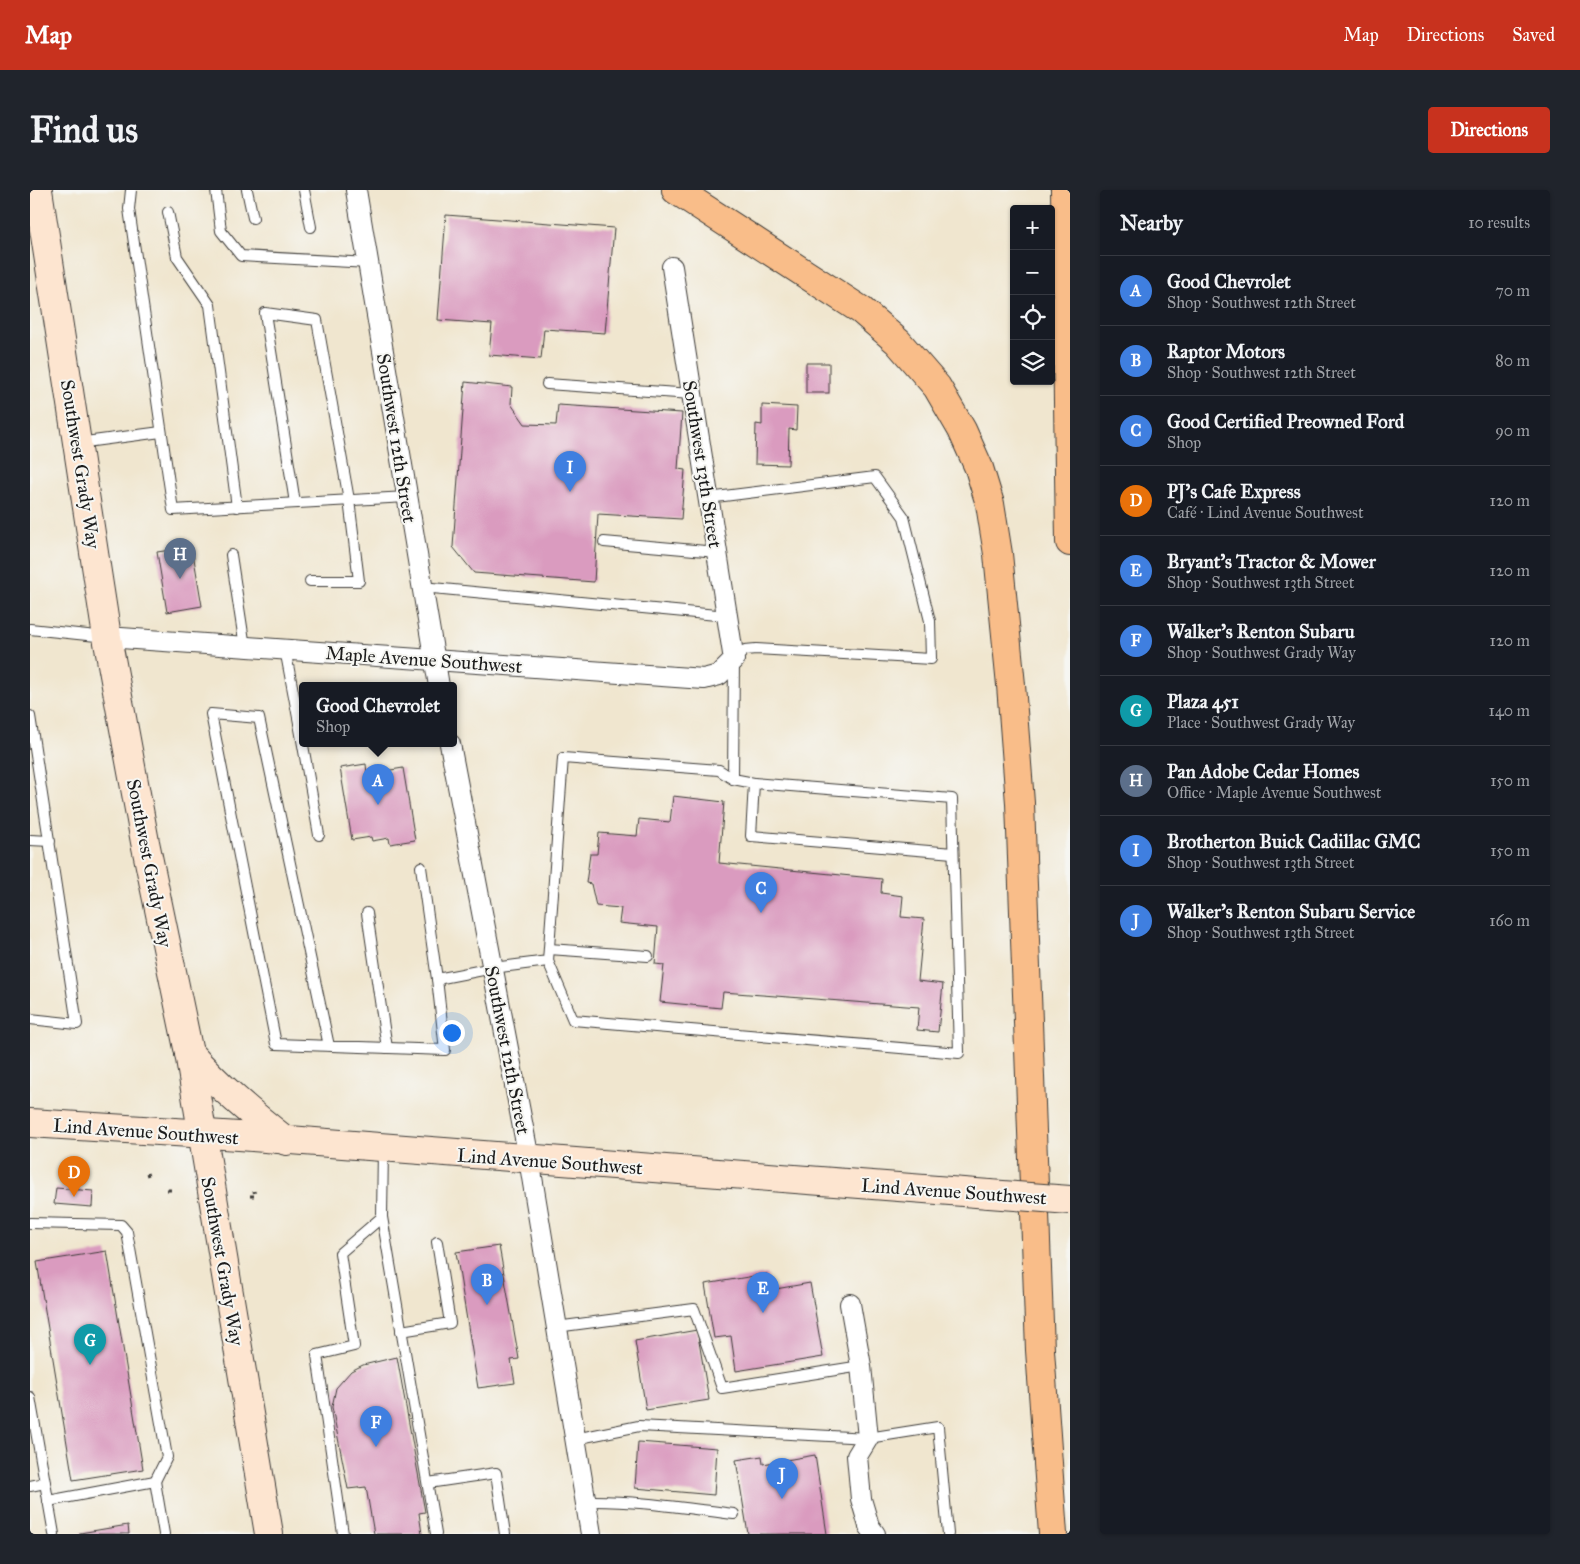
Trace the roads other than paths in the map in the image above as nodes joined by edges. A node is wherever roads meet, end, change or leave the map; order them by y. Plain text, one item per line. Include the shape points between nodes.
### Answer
1 (38, 190) edge
2 (131, 190) edge
3 (216, 190) edge
4 (247, 190) edge
5 (304, 190) edge
6 (356, 190) edge
7 (676, 190) edge
8 (1065, 190) edge
9 (168, 212) dead end
10 (253, 218) dead end
11 (311, 227) dead end
12 (369, 264) junction
13 (672, 267) dead end
14 (548, 384) dead end
15 (692, 394) junction
16 (161, 432) junction
17 (77, 444) junction
18 (407, 497) junction
19 (708, 498) junction
20 (349, 500) junction
21 (295, 503) junction
22 (237, 507) junction
23 (604, 542) dead end
24 (1070, 542) edge
25 (717, 552) junction
26 (231, 556) dead end
27 (310, 582) dead end
28 (422, 587) junction
29 (727, 616) junction
30 (30, 629) edge
31 (107, 637) junction
32 (245, 647) junction
33 (285, 649) junction
34 (434, 660) junction
35 (734, 660) junction
36 (438, 682) edge
37 (299, 714) edge
38 (30, 716) edge
39 (305, 747) edge
40 (451, 747) edge
41 (733, 779) junction
42 (754, 783) junction
43 (319, 835) dead end
44 (30, 840) edge
45 (50, 841) junction
46 (953, 853) junction
47 (421, 867) dead end
48 (367, 914) dead end
49 (549, 950) junction
50 (648, 956) dead end
51 (548, 961) junction
52 (493, 968) junction
53 (437, 979) junction
54 (30, 1019) edge
55 (329, 1046) junction
56 (387, 1048) junction
57 (189, 1053) junction
58 (30, 1123) edge
59 (202, 1135) junction
60 (286, 1141) junction
61 (383, 1149) junction
62 (529, 1159) junction
63 (1070, 1200) edge
64 (382, 1217) junction
65 (30, 1223) edge
66 (437, 1242) dead end
67 (850, 1304) dead end
68 (556, 1327) junction
69 (401, 1331) junction
70 (861, 1366) junction
71 (30, 1397) edge
72 (868, 1438) junction
73 (575, 1439) junction
74 (155, 1481) junction
75 (45, 1483) junction
76 (428, 1483) junction
77 (30, 1486) edge
78 (48, 1501) junction
79 (585, 1501) junction
80 (734, 1514) dead end
81 (54, 1534) edge
82 (164, 1534) edge
83 (269, 1534) edge
84 (343, 1534) edge
85 (436, 1534) edge
86 (505, 1534) edge
87 (590, 1534) edge
88 (875, 1534) edge
89 (948, 1534) edge
90 (1053, 1534) edge

1 - 17 main road, Southwest Grady Way
2 - 16 lane via 129,209
3 - 12 lane via 221,231 241,256
4 - 10 lane
5 - 11 lane
6 - 12 street, Southwest 12th Street
7 - 90 highway via 861,310 898,342 937,387 962,430 990,504 998,554 1020,803 1040,1350
8 - 24 highway
9 - 22 lane via 177,257 210,304
12 - 18 street, Southwest 12th Street
13 - 15 street, Southwest 13th Street
14 - 15 lane
15 - 19 street, Southwest 13th Street
16 - 17 lane
16 - 22 lane via 174,510
17 - 31 main road, Southwest Grady Way
18 - 20 lane
18 - 28 street, Southwest 12th Street
19 - 25 street, Southwest 13th Street
19 - 35 lane via 875,477 904,517 930,620 931,660 756,649 745,650
20 - 21 lane
20 - 21 lane via 317,320 265,313
20 - 27 lane via 359,581
21 - 22 lane
23 - 25 lane
25 - 29 street, Southwest 13th Street
26 - 32 lane
28 - 29 lane
28 - 34 street, Southwest 12th Street
29 - 35 street, Southwest 13th Street
30 - 31 lane
31 - 32 street, Maple Avenue Southwest
31 - 57 main road, Southwest Grady Way
32 - 33 street, Maple Avenue Southwest
33 - 34 street, Maple Avenue Southwest
33 - 37 lane
34 - 35 street, Maple Avenue Southwest via 704,679 719,675
34 - 36 street, Southwest 12th Street
35 - 41 lane
38 - 45 lane
39 - 43 lane
40 - 52 street, Southwest 12th Street
41 - 42 lane
41 - 49 lane via 719,770 563,758
42 - 46 lane via 952,799
42 - 46 lane via 751,836
44 - 45 lane
45 - 54 lane via 78,1024
46 - 51 lane via 959,1053 573,1020
47 - 53 lane
48 - 56 lane
49 - 50 lane
49 - 51 lane
51 - 52 lane
52 - 53 lane
52 - 62 street, Southwest 12th Street
53 - 56 lane via 446,1050
55 - 55 lane via 276,1044 211,714 258,718
55 - 56 lane
57 - 59 main road, Southwest Grady Way
57 - 60 main road via 207,1074
58 - 59 main road, Lind Avenue Southwest
59 - 60 main road, Lind Avenue Southwest
59 - 83 main road, Southwest Grady Way
60 - 61 main road, Lind Avenue Southwest
61 - 62 main road, Lind Avenue Southwest
61 - 64 lane
62 - 63 main road, Lind Avenue Southwest, bridge
62 - 68 street, Southwest 12th Street
64 - 69 lane
64 - 84 lane via 340,1253 354,1346 317,1355
65 - 74 lane via 121,1225 127,1232 167,1456
66 - 69 lane via 450,1323
67 - 70 street
68 - 70 lane via 694,1309 722,1388
68 - 73 street, Southwest 12th Street
69 - 76 lane
70 - 72 street
71 - 75 lane
72 - 73 lane via 639,1426
72 - 88 street via 857,1456 861,1499 868,1526
72 - 89 lane via 938,1427
73 - 79 street, Southwest 12th Street
74 - 78 lane
74 - 82 lane
75 - 77 lane
75 - 78 lane
76 - 85 lane
76 - 86 lane via 496,1473
78 - 81 lane
79 - 80 lane via 639,1502
79 - 87 street, Southwest 12th Street

